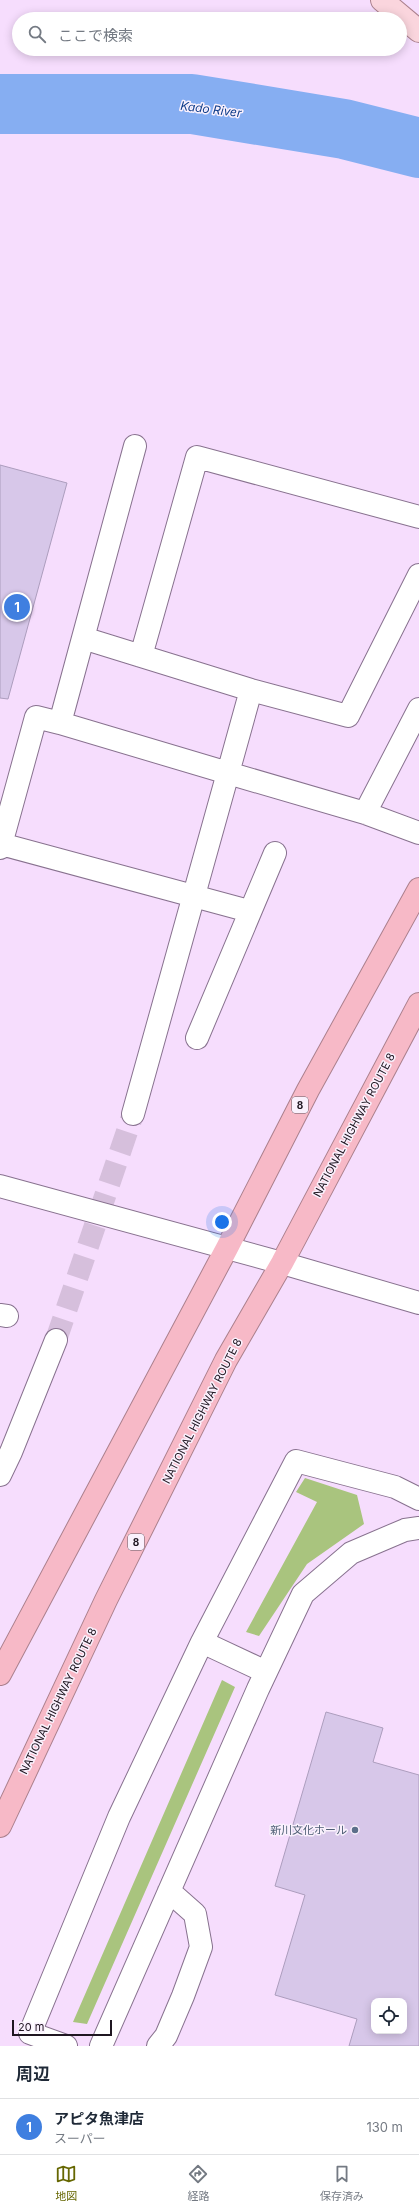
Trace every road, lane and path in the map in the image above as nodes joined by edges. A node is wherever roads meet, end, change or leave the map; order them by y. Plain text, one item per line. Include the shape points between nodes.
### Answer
1 (382, 0) edge
2 (396, 12) edge
3 (407, 21) edge
4 (419, 31) edge
5 (135, 446) dead end
6 (419, 517) edge
7 (419, 575) edge
8 (83, 638) junction
9 (141, 656) junction
10 (251, 690) junction
11 (419, 709) edge
12 (60, 723) junction
13 (228, 773) junction
14 (365, 813) junction
15 (419, 833) edge
16 (1, 846) edge
17 (275, 853) dead end
18 (419, 889) edge
19 (194, 896) junction
20 (249, 911) junction
21 (419, 1004) edge
22 (197, 1038) dead end
23 (133, 1114) tunnel mouth
24 (0, 1186) edge
25 (227, 1248) junction
26 (282, 1263) junction
27 (419, 1303) edge
28 (56, 1340) tunnel mouth
29 (0, 1475) edge
30 (419, 1499) edge
31 (419, 1528) edge
32 (202, 1642) junction
33 (266, 1672) junction
34 (0, 1674) edge
35 (0, 1826) edge
36 (169, 1891) junction
37 (28, 2040) edge
38 (66, 2046) edge
39 (101, 2046) edge
40 (158, 2046) edge

1 - 2 main road
3 - 4 main road
5 - 8 street
6 - 9 street via 197,457
7 - 10 street via 348,716
8 - 9 street
8 - 12 street
9 - 10 street
10 - 13 street
11 - 14 street
12 - 13 street
12 - 16 street via 36,717
13 - 14 street
13 - 19 street
14 - 15 street
16 - 19 street
17 - 20 street
18 - 25 highway, 8 via 308,1090
19 - 20 street
19 - 23 street
20 - 22 street
21 - 26 highway, NATIONAL HIGHWAY ROUTE 8 / 8
24 - 25 street
25 - 26 street
25 - 34 highway, 8
26 - 27 street
26 - 35 highway, NATIONAL HIGHWAY ROUTE 8 / 8 via 226,1360 106,1600
28 - 29 street
30 - 32 street via 395,1487 296,1461
31 - 33 street via 405,1530 351,1553 303,1594
32 - 33 street
32 - 37 street via 119,1817
33 - 36 street
36 - 39 street
36 - 40 street via 195,1914 201,1947 166,2036
37 - 38 street

